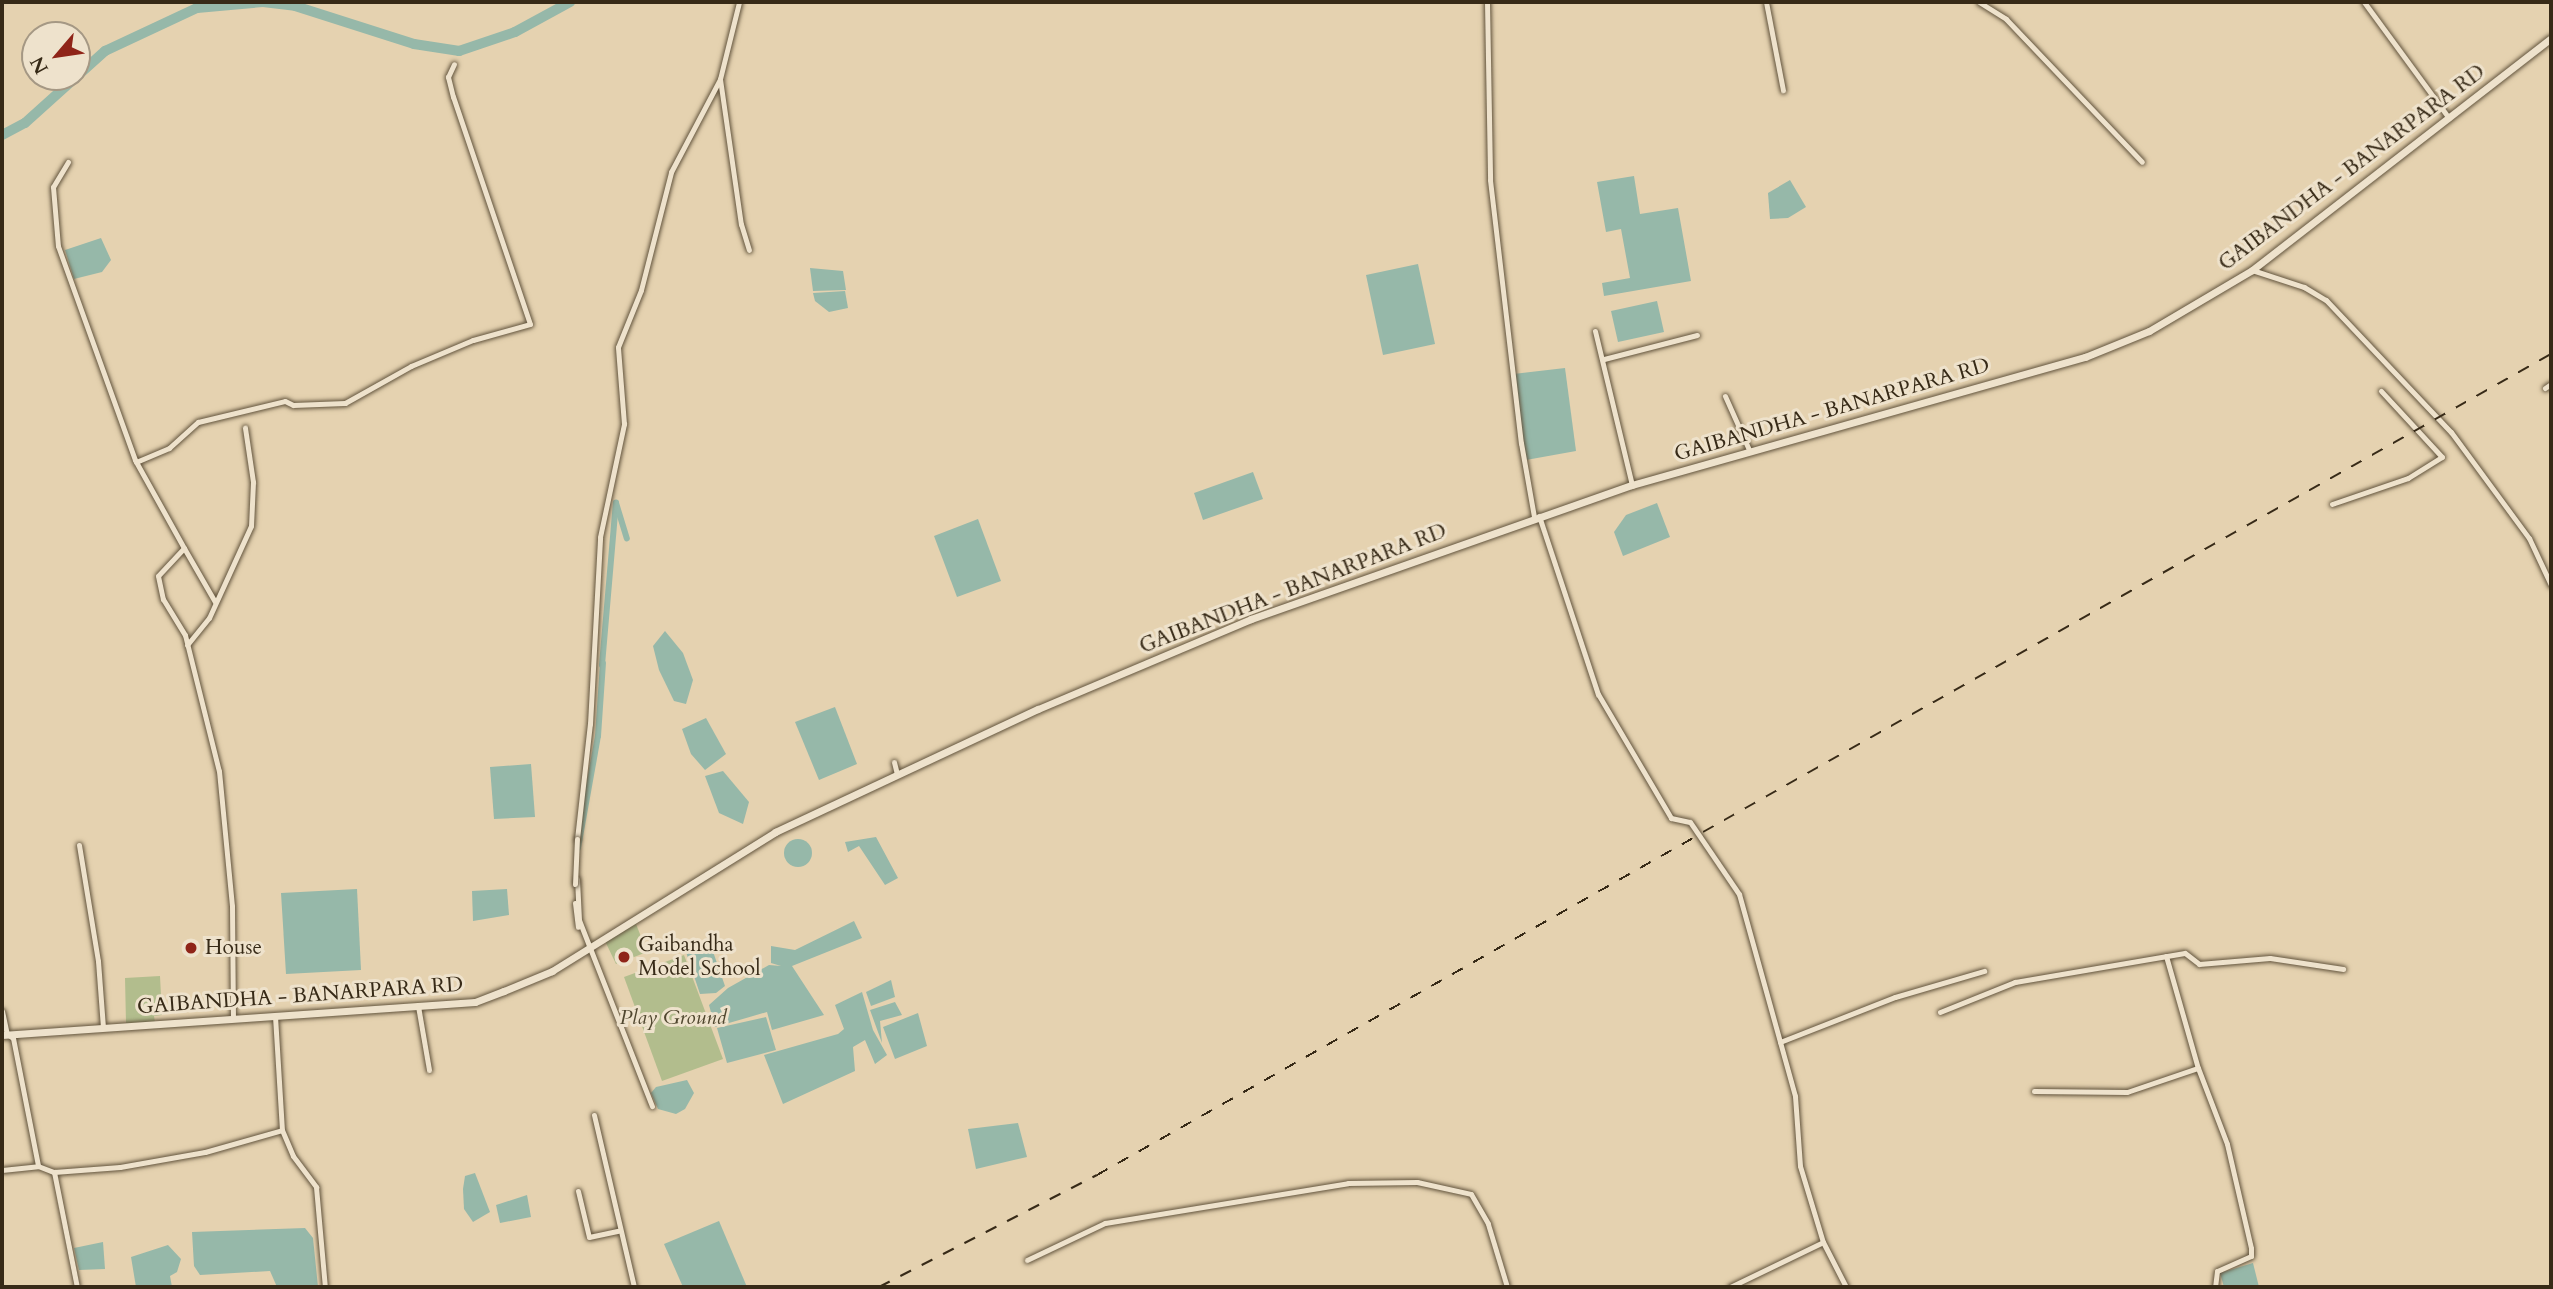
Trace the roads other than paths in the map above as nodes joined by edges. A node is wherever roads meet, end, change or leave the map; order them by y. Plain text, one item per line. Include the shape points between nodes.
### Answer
1 (739, 2) edge
2 (1487, 2) edge
3 (1766, 2) edge
4 (1979, 2) edge
5 (2364, 2) edge
6 (2551, 38) edge
7 (454, 64) dead end
8 (720, 79) junction
9 (1783, 90) dead end
10 (2449, 118) junction
11 (68, 162) dead end
12 (2141, 162) dead end
13 (749, 250) dead end
14 (2252, 270) junction
15 (1595, 331) dead end
16 (1698, 335) dead end
17 (1604, 359) junction
18 (2381, 391) dead end
19 (1726, 396) dead end
20 (246, 428) dead end
21 (1751, 452) junction
22 (136, 462) junction
23 (1632, 485) junction
24 (2332, 505) dead end
25 (1537, 516) junction
26 (184, 548) junction
27 (2551, 585) edge
28 (215, 602) junction
29 (187, 645) junction
30 (1084, 679) dead end
31 (1087, 689) junction
32 (894, 762) dead end
33 (897, 774) junction
34 (79, 845) dead end
35 (576, 862) dead end
36 (590, 947) junction
37 (2166, 956) junction
38 (2343, 969) dead end
39 (1984, 971) dead end
40 (418, 1006) junction
41 (2, 1011) edge
42 (1940, 1012) dead end
43 (275, 1016) junction
44 (233, 1019) junction
45 (103, 1028) junction
46 (4, 1035) edge
47 (1780, 1042) junction
48 (2198, 1068) junction
49 (429, 1069) dead end
50 (2034, 1091) dead end
51 (652, 1106) dead end
52 (594, 1115) dead end
53 (282, 1130) junction
54 (37, 1167) junction
55 (2, 1170) edge
56 (54, 1172) junction
57 (578, 1191) dead end
58 (618, 1231) junction
59 (1823, 1242) junction
60 (1027, 1260) dead end
61 (77, 1287) edge
62 (325, 1287) edge
63 (634, 1287) edge
64 (1507, 1287) edge
65 (1730, 1287) edge
66 (1846, 1287) edge
67 (2216, 1287) edge

1 - 8 street
2 - 25 street via 1490,180 1521,443
3 - 9 street
4 - 12 street via 2006,19
5 - 10 street
6 - 10 main road, GAIBANDHA - BANARPARA RD
7 - 22 street via 448,77 453,97 530,324 473,340 411,366 345,403 293,405 285,401 198,422 169,448
8 - 13 street via 738,210
8 - 36 street, bridge via 671,172 641,290 618,347 624,424 600,537 590,724 577,839 574,919
10 - 14 main road, GAIBANDHA - BANARPARA RD
11 - 22 street via 52,187 58,246
14 - 21 main road, GAIBANDHA - BANARPARA RD via 2149,331 2085,357
14 - 27 street via 2304,287 2326,300 2445,425 2522,528
15 - 17 street
16 - 17 street
17 - 23 street
18 - 24 street via 2442,457 2408,478
19 - 21 street
20 - 28 street via 253,482 251,526
21 - 23 main road, GAIBANDHA - BANARPARA RD
22 - 26 street
23 - 25 main road, GAIBANDHA - BANARPARA RD
25 - 31 main road, GAIBANDHA - BANARPARA RD via 1251,619
25 - 47 street via 1604,704 1671,818 1690,822 1739,894
26 - 28 street
26 - 29 street via 158,576 163,599
28 - 29 street via 209,618
29 - 44 street via 206,707 225,818
30 - 31 street
31 - 33 main road, GAIBANDHA - BANARPARA RD
32 - 33 street
33 - 36 main road, GAIBANDHA - BANARPARA RD via 775,832
34 - 45 street via 98,961
35 - 36 street via 579,920
36 - 40 main road, GAIBANDHA - BANARPARA RD via 552,971 475,1002
36 - 51 street
37 - 38 street via 2185,953 2199,964 2270,958
37 - 42 street via 2015,982
37 - 48 street
39 - 47 street via 1895,997
40 - 43 main road, GAIBANDHA - BANARPARA RD
40 - 49 street
41 - 46 street
43 - 44 main road, GAIBANDHA - BANARPARA RD
43 - 53 street
44 - 45 main road, GAIBANDHA - BANARPARA RD
45 - 46 main road, GAIBANDHA - BANARPARA RD
46 - 54 street via 13,1038
47 - 59 street via 1795,1096 1800,1166
48 - 50 street via 2127,1091
48 - 67 street via 2227,1144 2252,1248 2251,1256 2214,1273
52 - 58 street
53 - 56 street via 205,1152 120,1167
53 - 62 street via 293,1156 316,1187
54 - 55 street
54 - 56 street
56 - 61 street
57 - 58 street via 589,1237
58 - 63 street
59 - 65 street
59 - 66 street
60 - 64 street via 1105,1223 1348,1183 1417,1182 1471,1194 1488,1224

